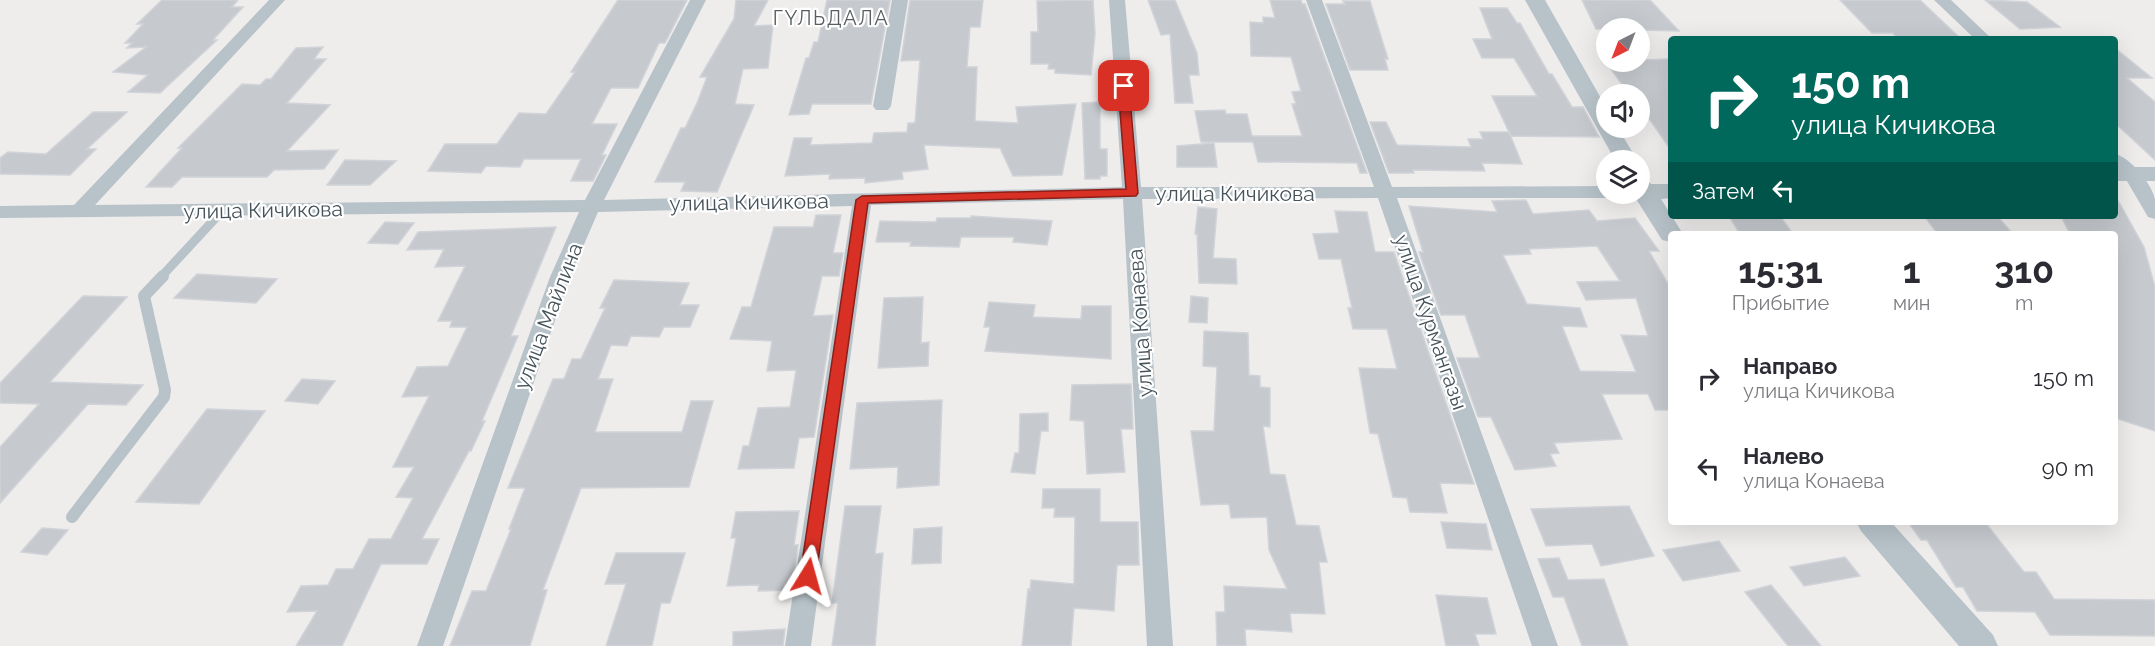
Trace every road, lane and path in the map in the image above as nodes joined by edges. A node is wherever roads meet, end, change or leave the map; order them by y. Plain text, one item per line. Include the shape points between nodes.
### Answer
1 (277, 0) edge
2 (698, 0) edge
3 (900, 0) edge
4 (1117, 0) edge
5 (1314, 0) edge
6 (1535, 0) edge
7 (1942, 0) edge
8 (1981, 36) edge
9 (882, 106) dead end
10 (1596, 108) edge
11 (2120, 169) edge
12 (2155, 174) edge
13 (1650, 190) edge
14 (1668, 191) edge
15 (1385, 192) junction
16 (1596, 192) edge
17 (1132, 193) junction
18 (862, 200) junction
19 (1650, 202) edge
20 (591, 206) junction
21 (224, 210) junction
22 (78, 211) junction
23 (0, 212) edge
24 (2155, 213) edge
25 (1669, 231) edge
26 (72, 517) dead end
27 (1875, 525) edge
28 (430, 646) edge
29 (798, 646) edge
30 (1160, 646) edge
31 (1545, 646) edge
32 (1981, 646) edge

1 - 22 street
2 - 20 street, улица Майлина
3 - 9 street
4 - 17 street, улица Конаева
5 - 15 street, улица Курмангазы
6 - 10 street
7 - 8 street
11 - 12 street
11 - 24 street
13 - 14 street
15 - 16 street, улица Кичикова
15 - 17 street, улица Кичикова
15 - 31 street, улица Курмангазы
17 - 18 street, улица Кичикова
17 - 30 street, улица Конаева
18 - 20 street, улица Кичикова
18 - 29 street
19 - 25 street
20 - 21 street, улица Кичикова
20 - 28 street, улица Майлина via 560,277
21 - 22 street, улица Кичикова
21 - 26 lane via 144,296 164,396
22 - 23 street, улица Кичикова
27 - 32 street

